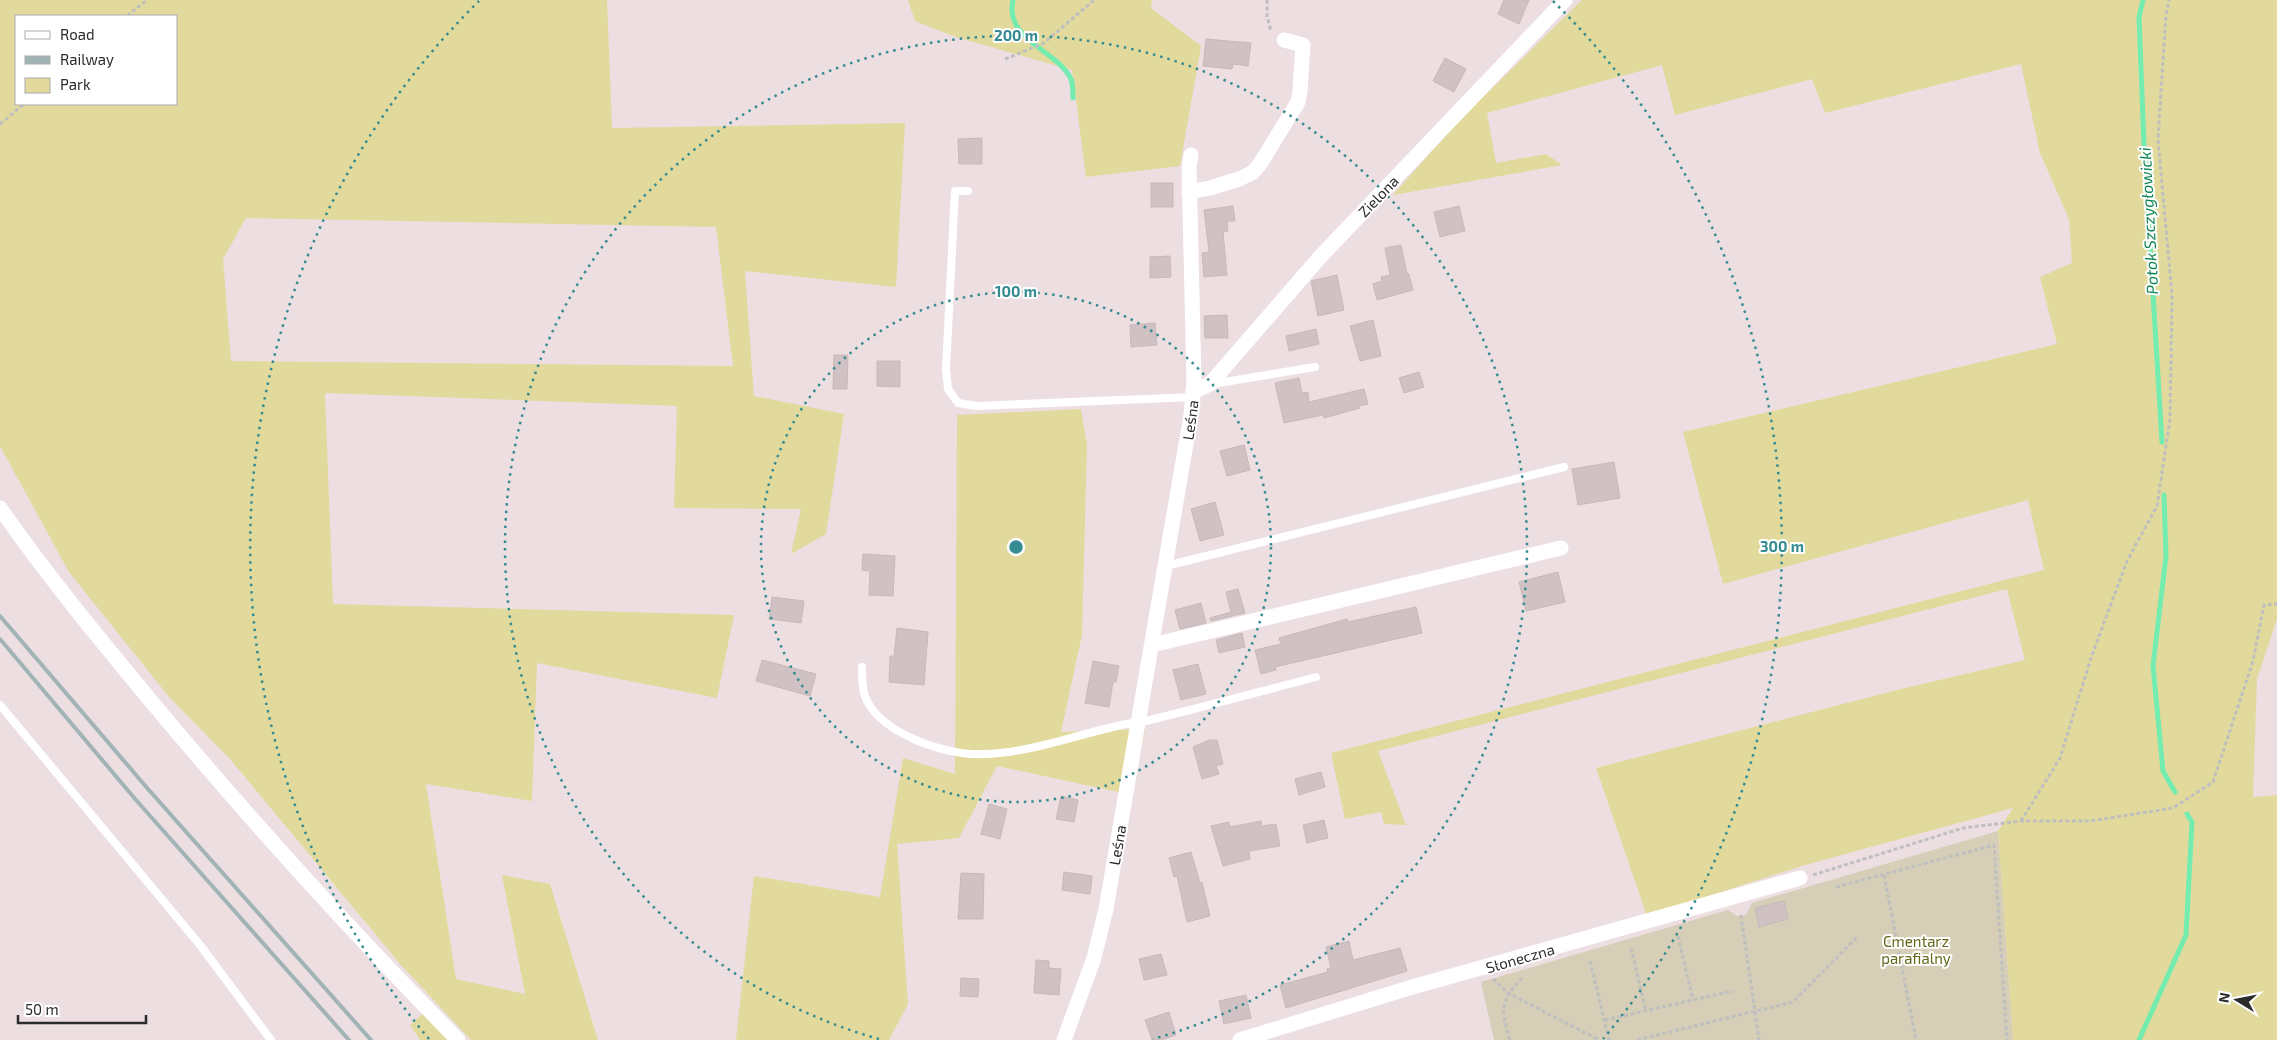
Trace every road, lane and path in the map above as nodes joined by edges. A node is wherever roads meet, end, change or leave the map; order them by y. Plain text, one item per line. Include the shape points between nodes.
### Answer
1 (147, 0) edge
2 (1094, 0) edge
3 (1267, 0) edge
4 (1565, 0) edge
5 (2169, 0) edge
6 (129, 15) edge
7 (1278, 37) joint
8 (1005, 59) dead end
9 (23, 105) edge
10 (0, 124) edge
11 (1191, 155) dead end
12 (968, 191) dead end
13 (1190, 192) junction
14 (1315, 367) dead end
15 (1210, 384) junction
16 (1193, 394) junction
17 (1564, 467) dead end
18 (0, 508) edge
19 (1562, 548) dead end
20 (1166, 566) junction
21 (2277, 604) edge
22 (1152, 646) junction
23 (862, 668) dead end
24 (1316, 678) dead end
25 (0, 705) edge
26 (1139, 722) junction
27 (2020, 821) junction
28 (1884, 875) junction
29 (1800, 878) joint
30 (1836, 887) dead end
31 (1741, 915) dead end
32 (1678, 936) dead end
33 (1857, 937) dead end
34 (1631, 948) dead end
35 (1590, 961) dead end
36 (1522, 978) dead end
37 (1493, 979) dead end
38 (1733, 991) dead end
39 (1508, 993) junction
40 (1693, 1000) junction
41 (1646, 1011) junction
42 (1754, 1011) junction
43 (1604, 1020) junction
44 (271, 1040) edge
45 (458, 1040) edge
46 (1064, 1040) edge
47 (1240, 1040) edge
48 (1510, 1040) edge
49 (1598, 1040) edge
50 (1609, 1040) edge
51 (1637, 1040) edge
52 (1758, 1040) edge
53 (1916, 1040) edge
54 (2007, 1040) edge

1 - 6 path
2 - 8 path via 1040,44
3 - 7 path via 1267,16
4 - 15 street, Zielona via 1320,258
5 - 27 path via 2158,139 2172,296 2170,410 2157,506 2127,561 2092,655 2060,758
7 - 13 street via 1303,45 1299,97 1285,124 1252,173
9 - 10 path
11 - 13 street, Leśna
12 - 16 lane via 955,191 946,369 948,389 958,403 977,406
13 - 16 street, Leśna
14 - 15 lane
15 - 16 street, Zielona
16 - 20 street, Leśna
17 - 20 lane
18 - 45 street via 115,658 230,796 370,950
19 - 22 street
20 - 22 street, Leśna
21 - 27 path via 2264,606 2253,662 2213,782 2173,808 2090,821
22 - 26 street, Leśna
23 - 26 lane via 866,700 882,720 911,737 951,750 997,753
24 - 26 lane
25 - 44 lane via 200,945
26 - 46 street, Leśna via 1100,937
27 - 29 path via 1963,828
28 - 30 path
28 - 53 path
28 - 54 path via 1994,845
29 - 47 street, Słoneczna via 1390,993
31 - 42 path
32 - 40 path
33 - 42 path via 1793,1002
34 - 41 path
35 - 43 path
36 - 39 path
37 - 39 path
38 - 40 path
39 - 48 path via 1502,1013
39 - 49 path
40 - 41 path
41 - 43 path
42 - 51 path
42 - 52 path
43 - 50 path

